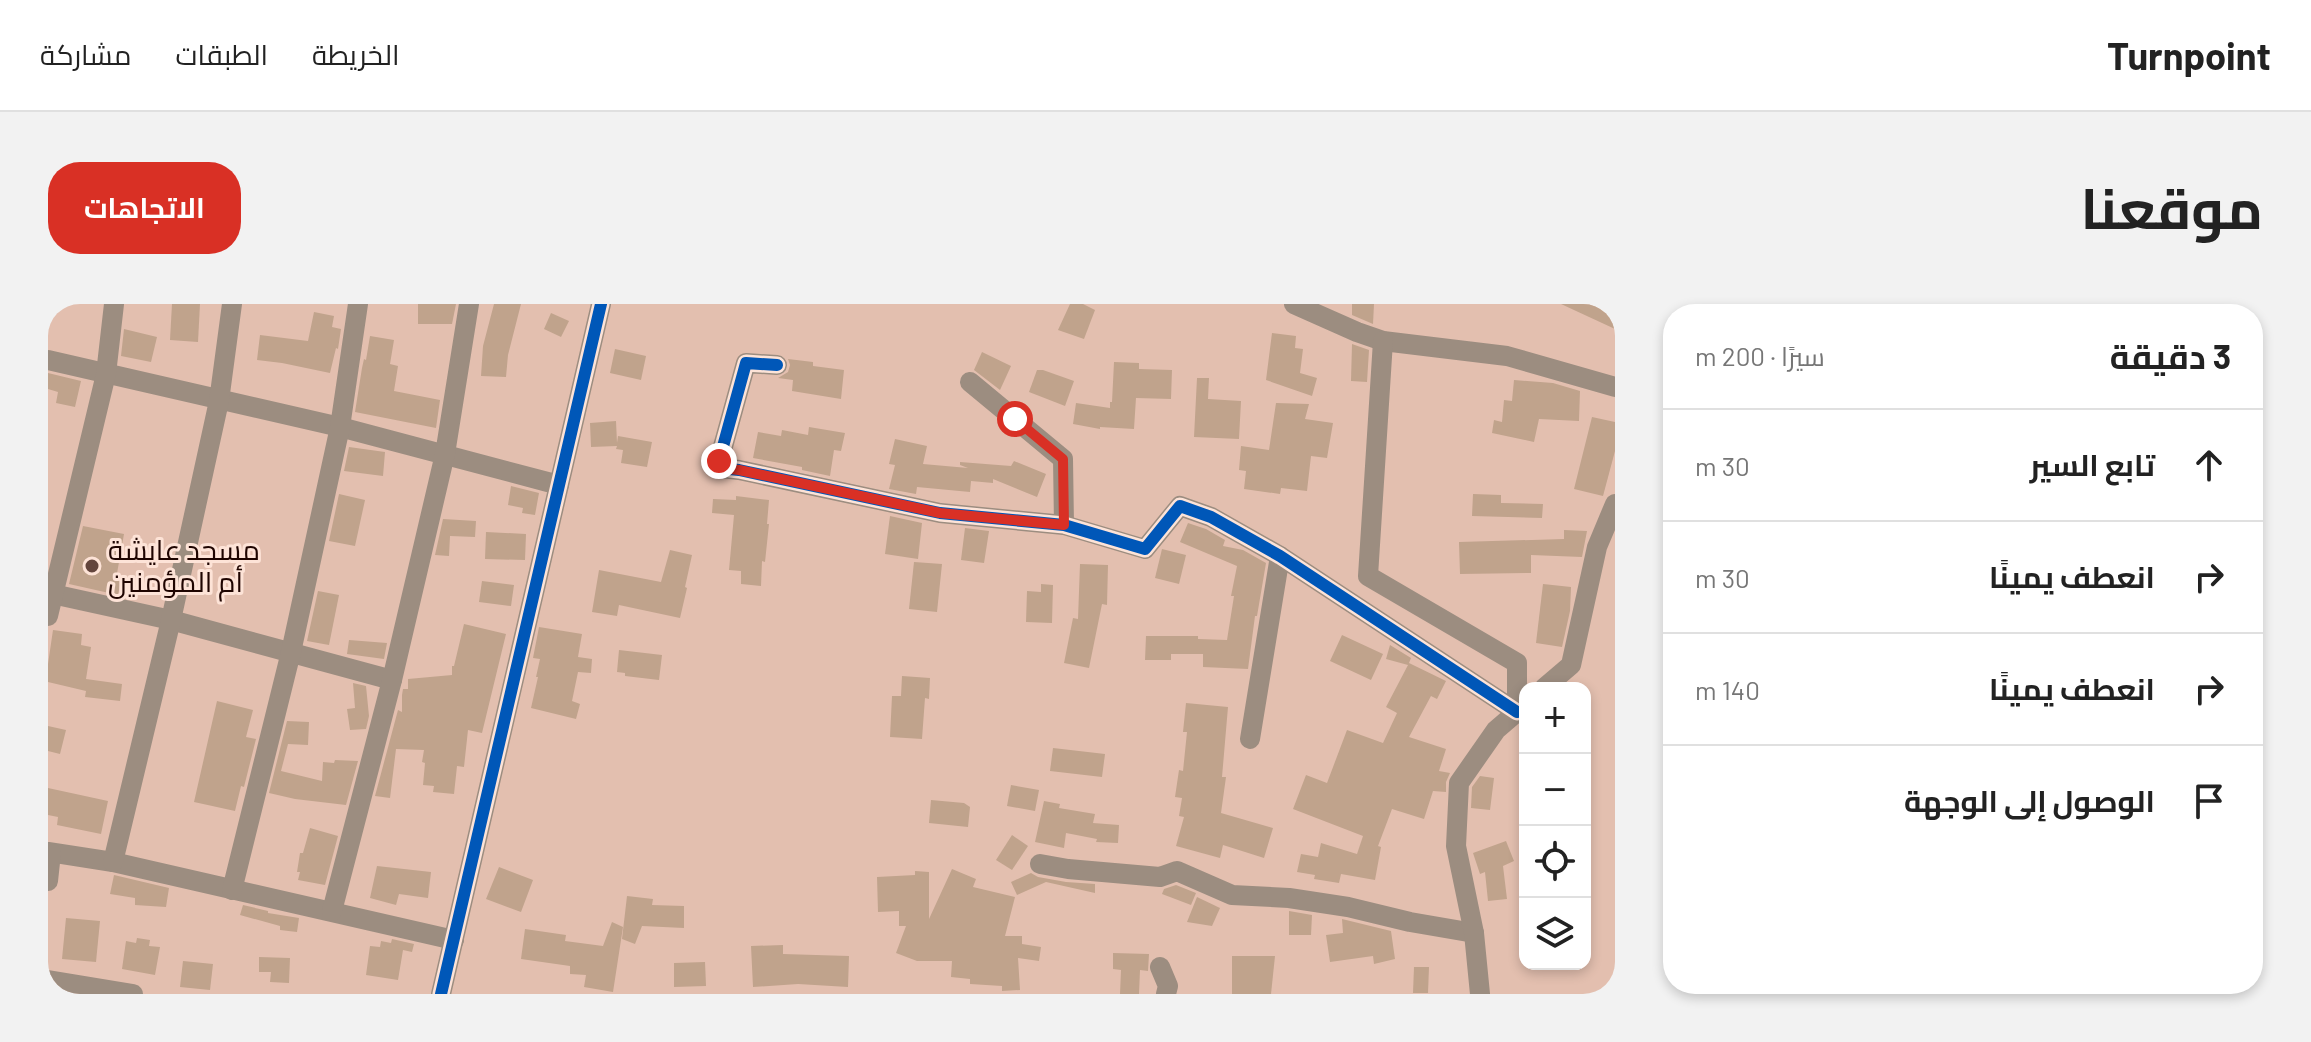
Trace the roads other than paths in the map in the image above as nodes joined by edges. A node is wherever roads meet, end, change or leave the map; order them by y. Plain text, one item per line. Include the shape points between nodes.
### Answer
1 (114, 304) edge
2 (232, 304) edge
3 (358, 304) edge
4 (469, 304) edge
5 (601, 304) edge
6 (1294, 304) edge
7 (1383, 341) junction
8 (48, 360) edge
9 (777, 365) dead end
10 (106, 374) junction
11 (970, 382) dead end
12 (1615, 387) edge
13 (219, 401) junction
14 (340, 427) junction
15 (445, 454) junction
16 (559, 485) junction
17 (1615, 504) edge
18 (1064, 525) junction
19 (1280, 556) junction
20 (51, 594) edge
21 (48, 616) edge
22 (171, 620) junction
23 (291, 652) junction
24 (392, 680) junction
25 (1551, 682) edge
26 (1519, 686) edge
27 (1519, 707) edge
28 (1519, 710) edge
29 (1250, 739) dead end
30 (49, 852) edge
31 (113, 862) junction
32 (1040, 864) dead end
33 (48, 881) edge
34 (232, 890) junction
35 (332, 911) junction
36 (1474, 933) junction
37 (454, 940) junction
38 (1160, 967) dead end
39 (48, 980) edge
40 (133, 994) edge
41 (441, 994) edge
42 (1166, 994) edge
43 (1480, 994) edge

1 - 10 street
2 - 13 street
3 - 14 street
4 - 15 street
5 - 16 street
6 - 7 street
7 - 12 street via 1507,356
7 - 26 street via 1368,576 1517,663
8 - 10 street
9 - 18 street via 746,363 721,468 940,513
10 - 13 street
10 - 20 street
11 - 18 street via 1063,459
13 - 14 street
13 - 22 street
14 - 15 street
14 - 23 street
15 - 16 street
15 - 24 street
16 - 37 street
17 - 25 street via 1597,547 1571,665
18 - 19 street via 1145,549 1180,506 1211,517
19 - 27 street
19 - 29 street
20 - 21 street
20 - 22 street
22 - 23 street
22 - 31 street
23 - 24 street
23 - 34 street
24 - 35 street
28 - 36 street via 1496,730 1459,783 1456,846
30 - 31 street
30 - 33 street
31 - 34 street
32 - 36 street via 1160,877 1177,871 1232,895 1348,907
34 - 35 street
35 - 37 street
36 - 43 street
37 - 41 street
38 - 42 street
39 - 40 street

